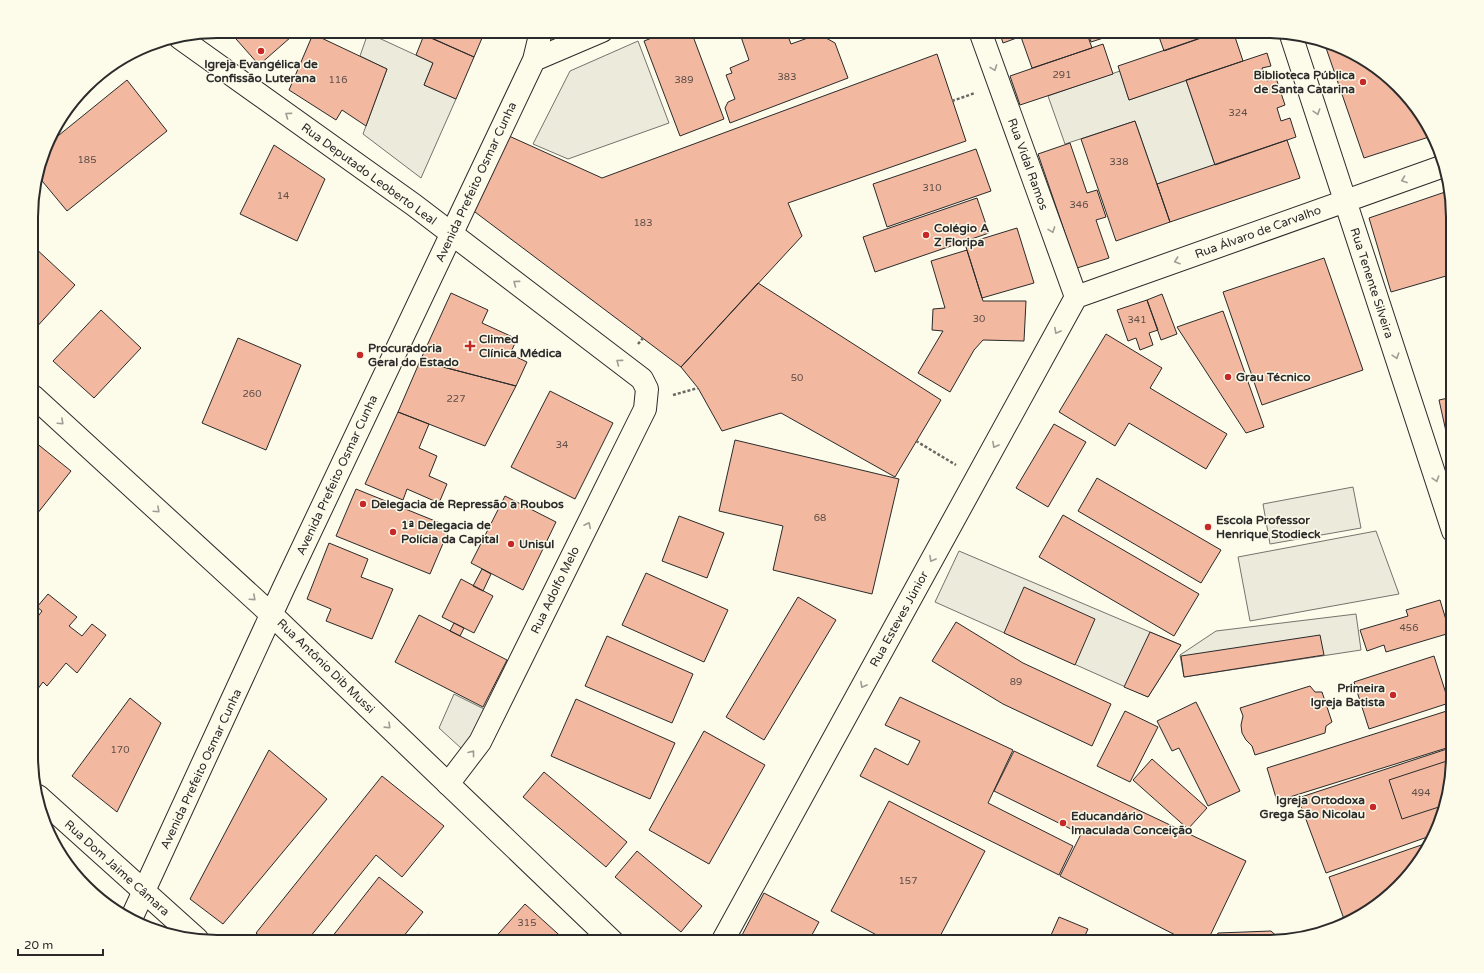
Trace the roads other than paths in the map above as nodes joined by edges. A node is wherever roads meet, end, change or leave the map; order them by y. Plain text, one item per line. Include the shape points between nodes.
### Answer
1 (540, 38) edge
2 (586, 38) edge
3 (983, 38) edge
4 (1294, 40) edge
5 (184, 41) edge
6 (534, 60) junction
7 (1439, 168) edge
8 (1345, 201) junction
9 (451, 234) junction
10 (1076, 297) junction
11 (657, 393) joint
12 (38, 401) edge
13 (1446, 510) edge
14 (272, 615) junction
15 (448, 784) junction
16 (44, 801) edge
17 (144, 892) junction
18 (134, 914) edge
19 (190, 933) edge
20 (606, 935) edge
21 (726, 935) edge

1 - 6 street, Avenida Prefeito Osmar Cunha
2 - 6 street
3 -> 10 street, Rua Vidal Ramos
4 -> 8 street, Rua Tenente Silveira
9 -> 5 street, Rua Deputado Leoberto Leal
6 - 9 street, Avenida Prefeito Osmar Cunha
7 -> 8 street, Rua Álvaro de Carvalho
8 -> 10 street, Rua Álvaro de Carvalho
8 -> 13 street, Rua Tenente Silveira
11 -> 9 street, Rua Deputado Leoberto Leal
9 - 14 street, Avenida Prefeito Osmar Cunha
10 -> 21 street, Rua Esteves Júnior
15 -> 11 street, Rua Adolfo Melo via 480,742 645,408
12 -> 14 street, Rua Antônio Dib Mussi
14 -> 15 street, Rua Antônio Dib Mussi
14 - 17 street, Avenida Prefeito Osmar Cunha
15 - 20 street, Rua Antônio Dib Mussi
16 - 17 street, Rua Dom Jaime Câmara
17 - 18 street, Avenida Prefeito Osmar Cunha
17 - 19 street, Rua Dom Jaime Câmara

